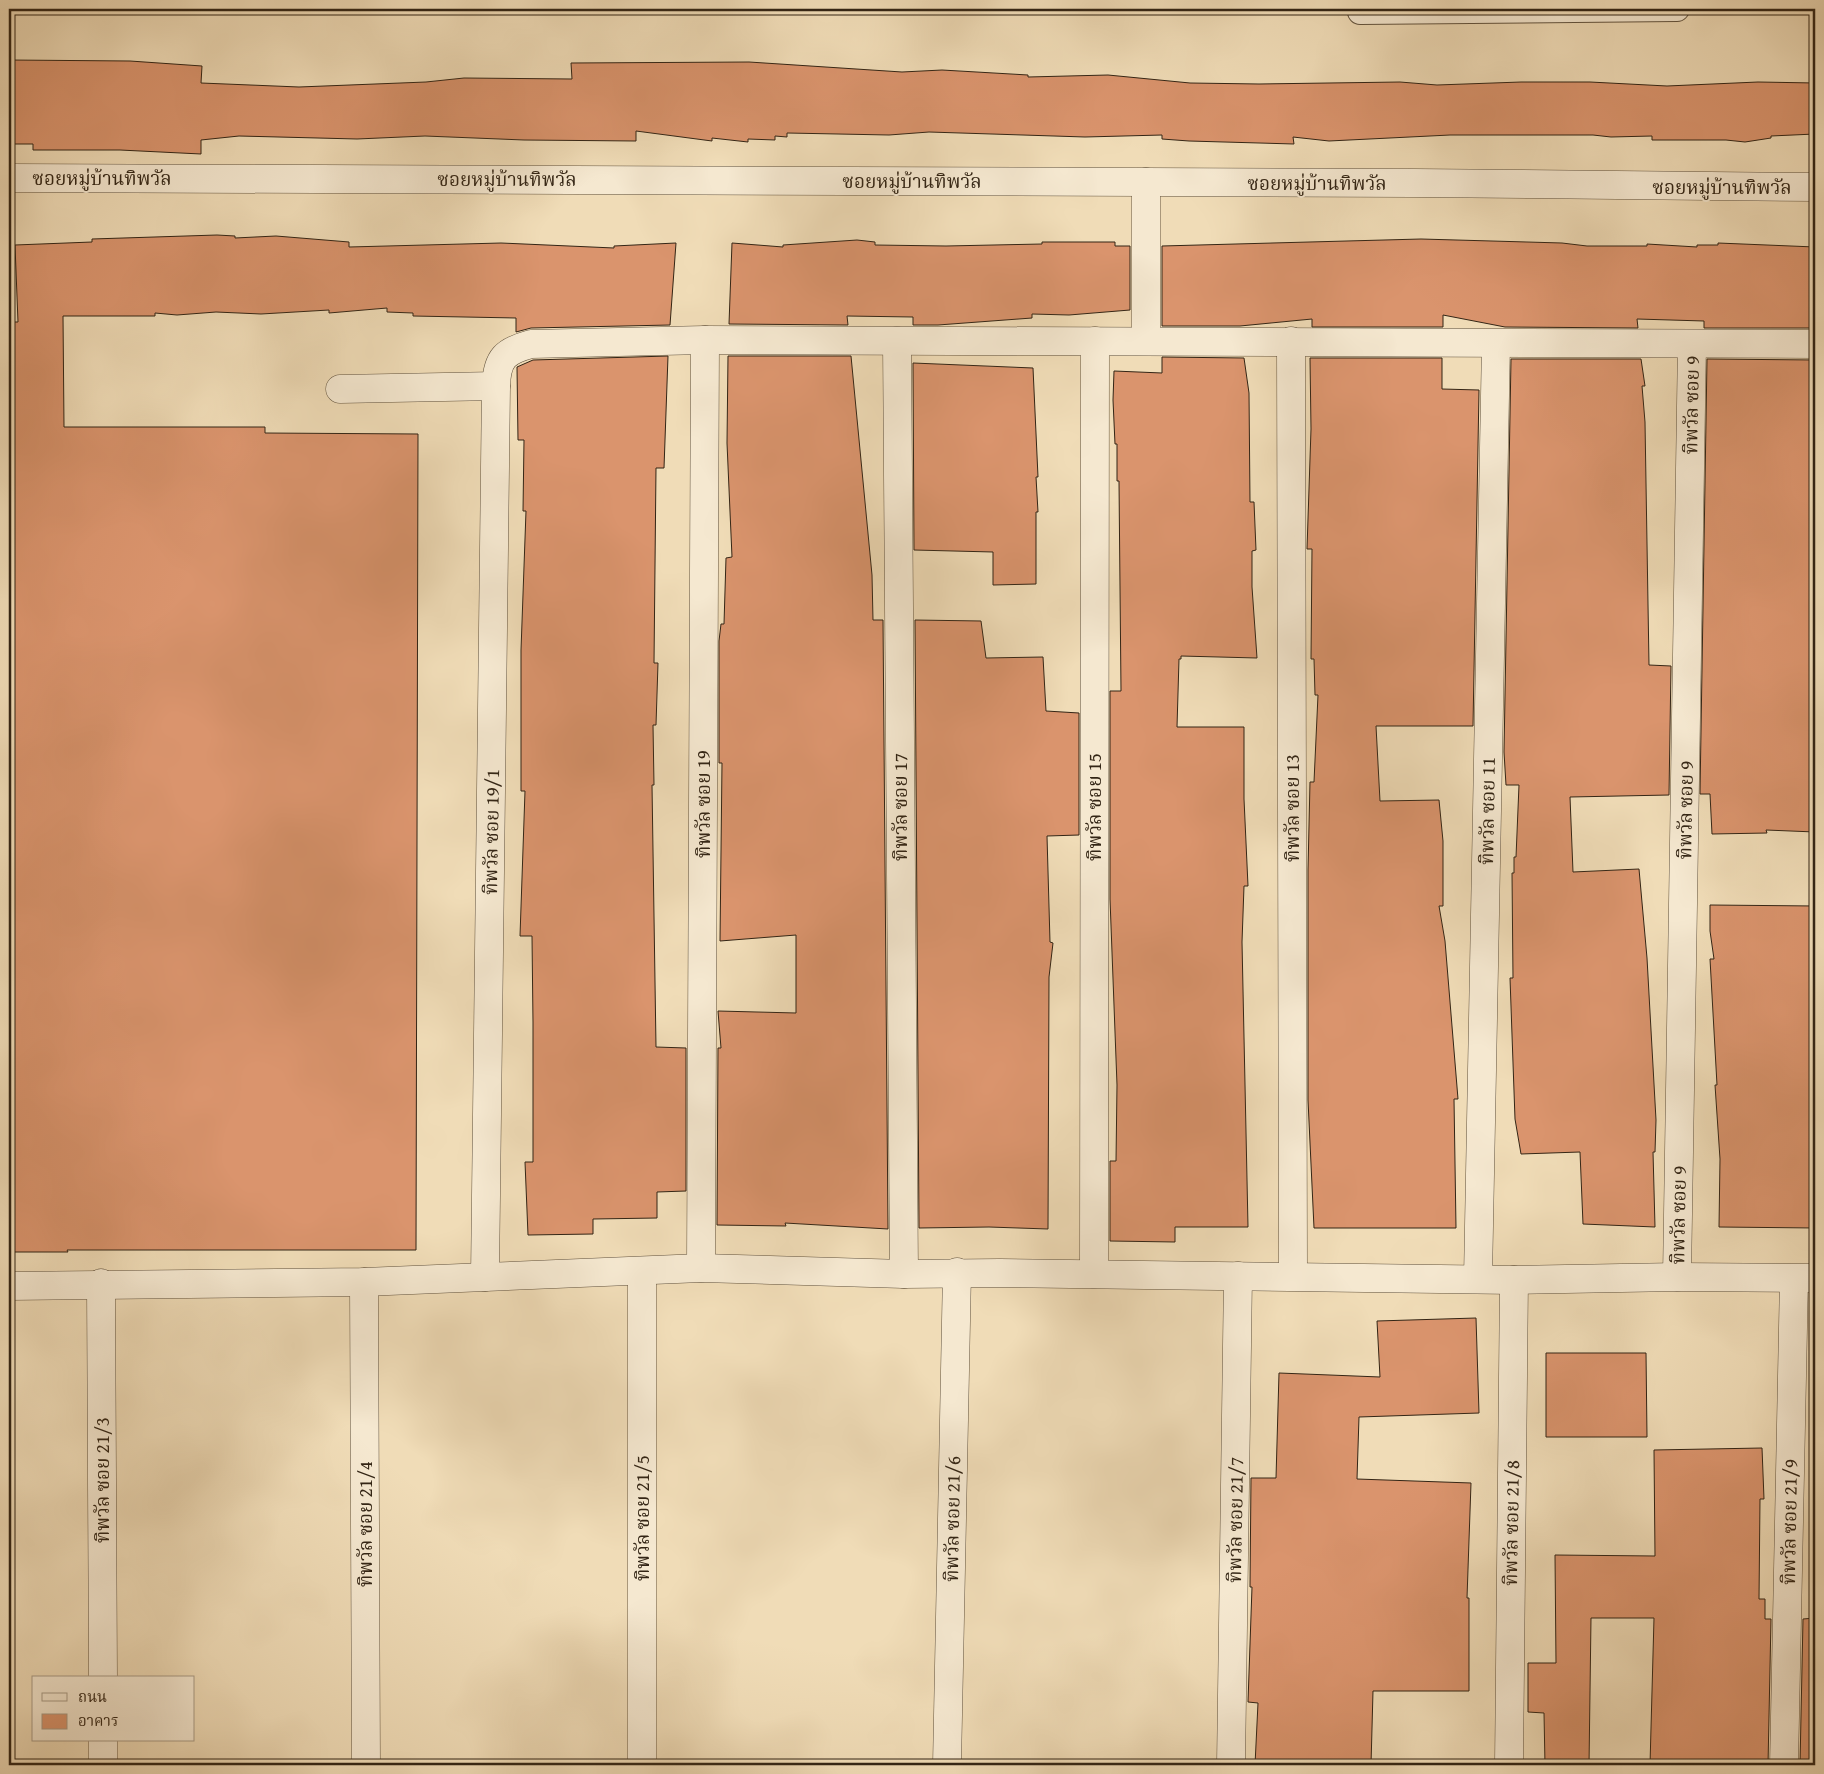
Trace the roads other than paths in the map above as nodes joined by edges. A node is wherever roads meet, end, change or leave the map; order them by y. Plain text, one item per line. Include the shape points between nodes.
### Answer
1 (1677, 9) edge
2 (1360, 12) dead end
3 (9, 178) edge
4 (1146, 182) junction
5 (1815, 187) edge
6 (705, 340) junction
7 (897, 341) junction
8 (1095, 341) junction
9 (1146, 341) junction
10 (1291, 341) junction
11 (1496, 344) junction
12 (1692, 344) junction
13 (1815, 344) edge
14 (496, 386) junction
15 (340, 389) dead end
16 (701, 1268) junction
17 (642, 1271) junction
18 (958, 1272) junction
19 (904, 1274) junction
20 (1094, 1274) junction
21 (1238, 1276) junction
22 (1293, 1276) junction
23 (485, 1277) junction
24 (1677, 1277) junction
25 (1478, 1278) junction
26 (1805, 1279) edge
27 (1514, 1280) junction
28 (364, 1282) junction
29 (101, 1283) junction
30 (9, 1286) edge
31 (103, 1676) edge
32 (103, 1742) edge
33 (103, 1765) edge
34 (366, 1765) edge
35 (642, 1765) edge
36 (947, 1765) edge
37 (1231, 1765) edge
38 (1508, 1765) edge
39 (1784, 1765) edge

1 - 2 lane
3 - 4 street, ซอยหมู่บ้านทิพวัล
4 - 5 street, ซอยหมู่บ้านทิพวัล
4 - 9 street
6 - 7 street
6 - 14 street, ทิพวัล ซอย 19/1 via 532,344 514,349 502,359
6 - 16 street, ทิพวัล ซอย 19
7 - 8 street
7 - 19 street, ทิพวัล ซอย 17
8 - 9 street
8 - 20 street, ทิพวัล ซอย 15
9 - 10 street
10 - 11 street
10 - 22 street, ทิพวัล ซอย 13
11 - 12 street
11 - 25 street, ทิพวัล ซอย 11
12 - 13 street
12 - 24 street, ทิพวัล ซอย 9
14 - 15 street
14 - 23 street, ทิพวัล ซอย 19/1
16 - 17 street
16 - 19 street
17 - 23 street
17 - 35 street, ทิพวัล ซอย 21/5
18 - 19 street
18 - 20 street
18 - 36 street, ทิพวัล ซอย 21/6
20 - 21 street
21 - 22 street
21 - 37 street, ทิพวัล ซอย 21/7
22 - 25 street
23 - 28 street
24 - 26 street
24 - 27 street
25 - 27 street
26 - 39 street, ทิพวัล ซอย 21/9
27 - 38 street, ทิพวัล ซอย 21/8
28 - 29 street
28 - 34 street, ทิพวัล ซอย 21/4
29 - 30 street
29 - 31 street, ทิพวัล ซอย 21/3
32 - 33 street

